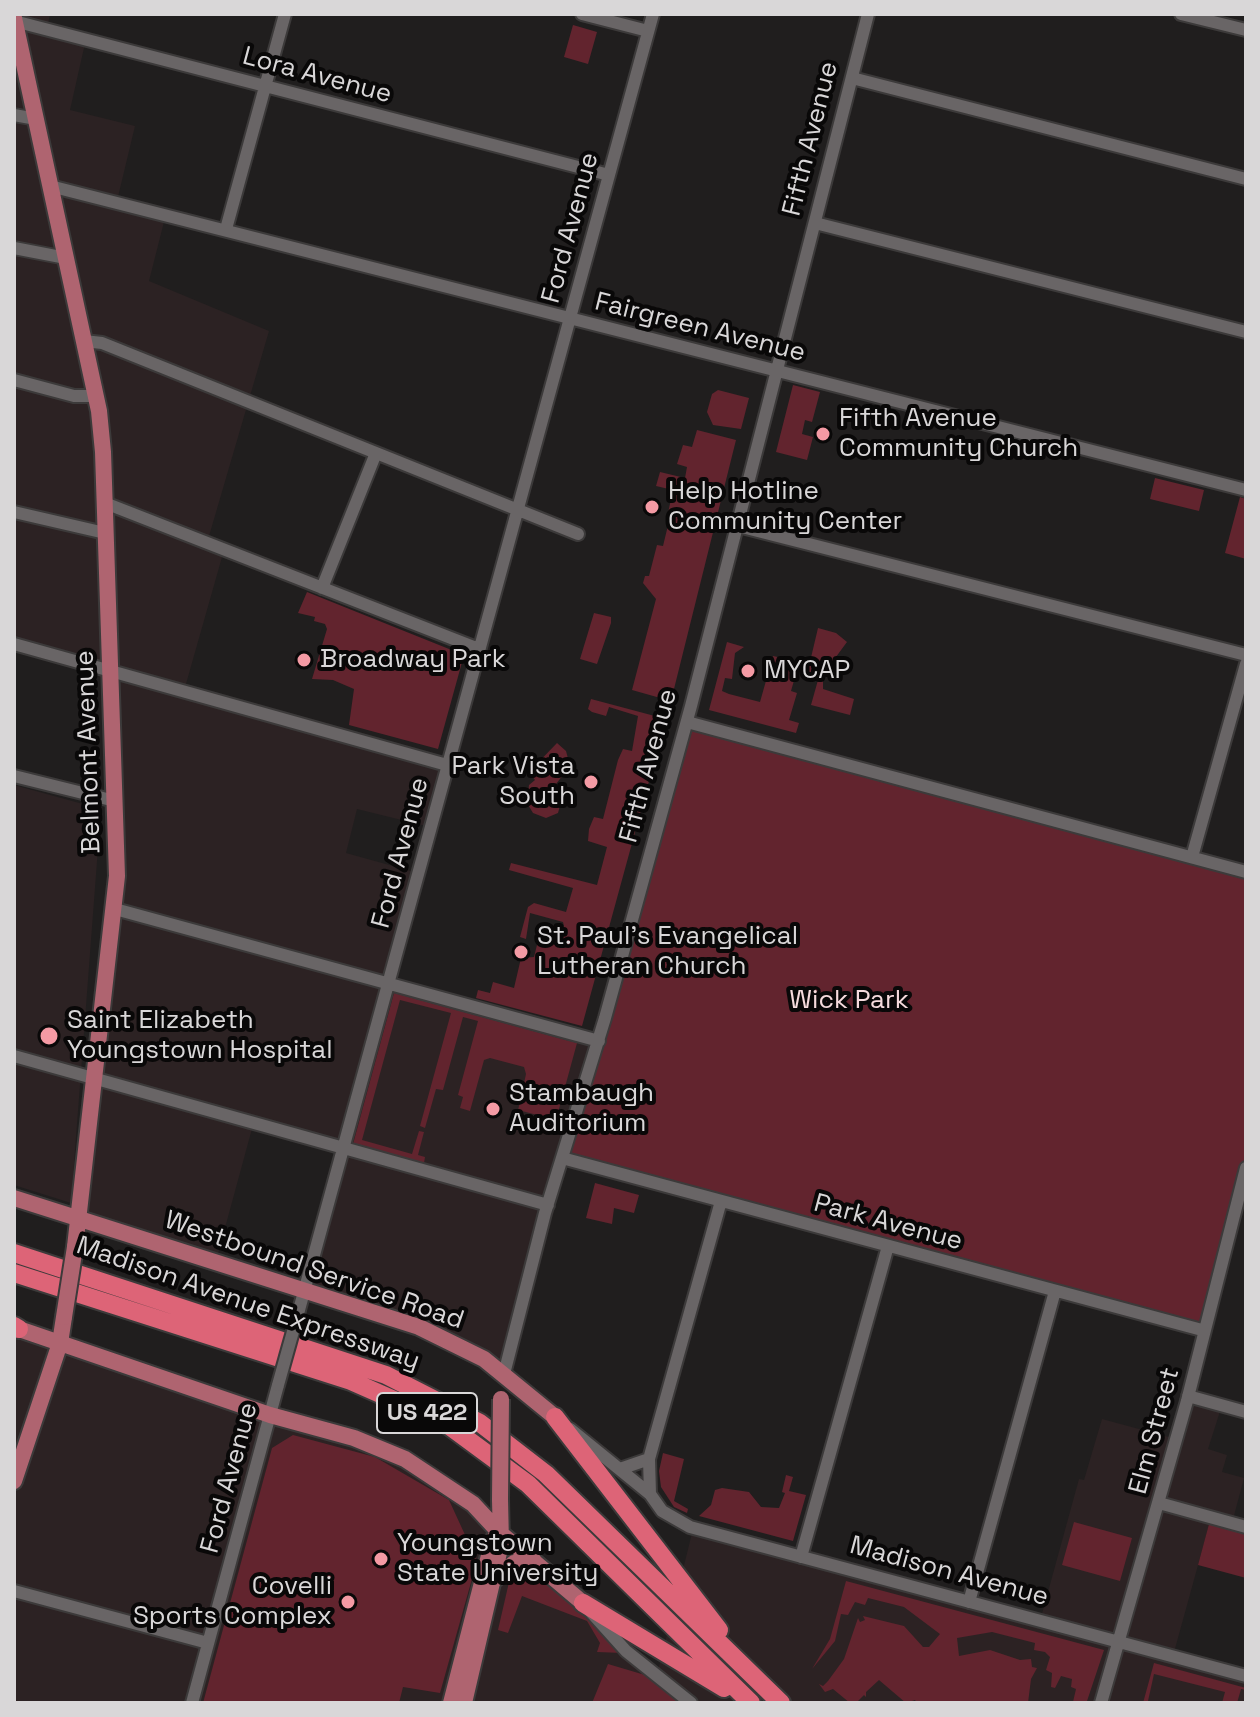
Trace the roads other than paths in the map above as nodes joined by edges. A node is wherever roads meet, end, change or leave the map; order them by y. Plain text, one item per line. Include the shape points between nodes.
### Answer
1 (285, 14) edge
2 (582, 14) edge
3 (653, 14) edge
4 (868, 14) edge
5 (1181, 14) edge
6 (14, 20) edge
7 (1246, 30) edge
8 (648, 31) junction
9 (852, 78) junction
10 (266, 86) junction
11 (14, 115) edge
12 (36, 119) junction
13 (609, 175) junction
14 (1246, 179) edge
15 (50, 186) junction
16 (815, 223) junction
17 (226, 229) junction
18 (14, 248) edge
19 (66, 258) junction
20 (570, 318) junction
21 (1246, 332) edge
22 (84, 341) junction
23 (777, 371) junction
24 (14, 380) edge
25 (95, 396) junction
26 (376, 453) junction
27 (1246, 490) edge
28 (105, 503) junction
29 (517, 509) junction
30 (14, 512) edge
31 (738, 526) junction
32 (105, 533) junction
33 (578, 534) dead end
34 (322, 588) junction
35 (14, 644) edge
36 (479, 649) junction
37 (1246, 655) edge
38 (1246, 664) edge
39 (109, 670) junction
40 (687, 722) junction
41 (447, 765) junction
42 (14, 776) edge
43 (115, 801) junction
44 (1192, 857) junction
45 (1246, 872) edge
46 (115, 909) junction
47 (388, 983) junction
48 (599, 1041) junction
49 (14, 1056) edge
50 (96, 1082) junction
51 (342, 1150) junction
52 (562, 1158) junction
53 (1246, 1168) edge
54 (14, 1198) edge
55 (721, 1201) junction
56 (548, 1205) junction
57 (80, 1217) junction
58 (1230, 1224) junction
59 (1246, 1228) edge
60 (888, 1246) junction
61 (14, 1253) edge
62 (14, 1273) edge
63 (304, 1289) junction
64 (1055, 1291) junction
65 (16, 1327) edge
66 (1202, 1330) junction
67 (60, 1343) junction
68 (504, 1374) junction
69 (1188, 1396) junction
70 (1246, 1412) edge
71 (270, 1415) junction
72 (555, 1417) junction
73 (649, 1459) junction
74 (620, 1469) junction
75 (14, 1481) edge
76 (650, 1494) junction
77 (1159, 1503) junction
78 (1246, 1527) edge
79 (499, 1532) junction
80 (801, 1557) junction
81 (534, 1561) junction
82 (494, 1580) junction
83 (14, 1591) edge
84 (969, 1602) junction
85 (583, 1603) junction
86 (208, 1643) junction
87 (1120, 1643) junction
88 (1246, 1676) edge
89 (757, 1679) junction
90 (192, 1703) edge
91 (451, 1703) edge
92 (464, 1703) edge
93 (691, 1703) edge
94 (748, 1703) edge
95 (781, 1703) edge
96 (1101, 1703) edge

1 - 10 street
2 - 8 street
3 - 8 street, Ford Avenue
4 - 9 street, Fifth Avenue
5 - 7 street
6 - 10 street, Lora Avenue
6 - 12 main road, Belmont Avenue
8 - 13 street, Ford Avenue
9 - 14 street
9 - 16 street, Fifth Avenue
10 - 13 street, Lora Avenue
10 - 17 street
11 - 12 street
12 - 15 main road, Belmont Avenue
13 - 20 street, Ford Avenue
15 - 17 street, Fairgreen Avenue
15 - 19 main road, Belmont Avenue
16 - 21 street
16 - 23 street, Fifth Avenue
17 - 20 street, Fairgreen Avenue
18 - 19 street
19 - 22 main road, Belmont Avenue
20 - 23 street, Fairgreen Avenue
20 - 29 street, Ford Avenue
22 - 25 main road, Belmont Avenue
22 - 26 street via 102,343
23 - 27 street, Fairgreen Avenue
23 - 31 street, Fifth Avenue
24 - 25 street via 74,396
25 - 28 main road, Belmont Avenue
26 - 29 street
26 - 34 street
28 - 32 main road, Belmont Avenue
28 - 34 street
29 - 33 street
29 - 36 street, Ford Avenue
30 - 32 street
31 - 37 street
31 - 40 street, Fifth Avenue
32 - 39 main road, Belmont Avenue
34 - 36 street
35 - 39 street
36 - 41 street, Ford Avenue
38 - 44 street
39 - 41 street
39 - 43 main road, Belmont Avenue
40 - 44 street
40 - 48 street, Fifth Avenue
41 - 47 street, Ford Avenue
42 - 43 street
43 - 46 main road, Belmont Avenue
44 - 45 street
46 - 47 street
46 - 50 main road, Belmont Avenue
47 - 48 street
47 - 51 street, Ford Avenue
48 - 52 street, Fifth Avenue
49 - 50 street
50 - 51 street
50 - 57 main road, Belmont Avenue
51 - 56 street
51 - 63 street, Ford Avenue
52 - 55 street, Park Avenue
52 - 56 street, Fifth Avenue
53 - 58 street, Elm Street
54 - 57 main road, Westbound Service Road
55 - 60 street, Park Avenue
55 - 73 street
56 - 68 street, Fifth Avenue
57 - 63 main road, Westbound Service Road
57 - 67 main road, Belmont Avenue, bridge
58 - 59 street
58 - 66 street, Elm Street
60 - 64 street, Park Avenue
60 - 80 street
61 - 89 highway, Madison Avenue Expressway / US 422 via 386,1375 442,1401 546,1474
62 - 94 highway, Madison Avenue Expressway / US 422 via 351,1381 444,1422 528,1484
63 - 68 main road, Westbound Service Road via 429,1331
63 - 71 street, Ford Avenue, bridge
64 - 66 street, Park Avenue
64 - 84 street
65 - 67 main road
66 - 69 street, Elm Street
67 - 71 main road
67 - 75 main road, Belmont Avenue
68 - 72 main road, Westbound Service Road
68 - 79 main road, Fifth Avenue, bridge
69 - 70 street
69 - 77 street, Elm Street
71 - 79 main road via 354,1438 405,1459 473,1504
71 - 86 street, Ford Avenue
72 - 74 street, Westbound Service Road
72 - 89 highway
73 - 74 street
73 - 76 street
74 - 76 street, Westbound Service Road
76 - 80 street, Madison Avenue via 662,1511 687,1526
77 - 78 street
77 - 87 street, Elm Street
79 - 81 main road
79 - 82 main road, Fifth Avenue
79 - 91 main road, Fifth Avenue via 485,1566
80 - 84 street, Madison Avenue
81 - 82 main road via 514,1563
81 - 85 main road
82 - 92 main road, Fifth Avenue
83 - 86 street
84 - 87 street, Madison Avenue
85 - 93 street via 626,1651
85 - 94 highway
86 - 90 street, Ford Avenue
87 - 88 street, Madison Avenue
87 - 96 street, Elm Street
89 - 95 highway, Madison Avenue Expressway / US 422

